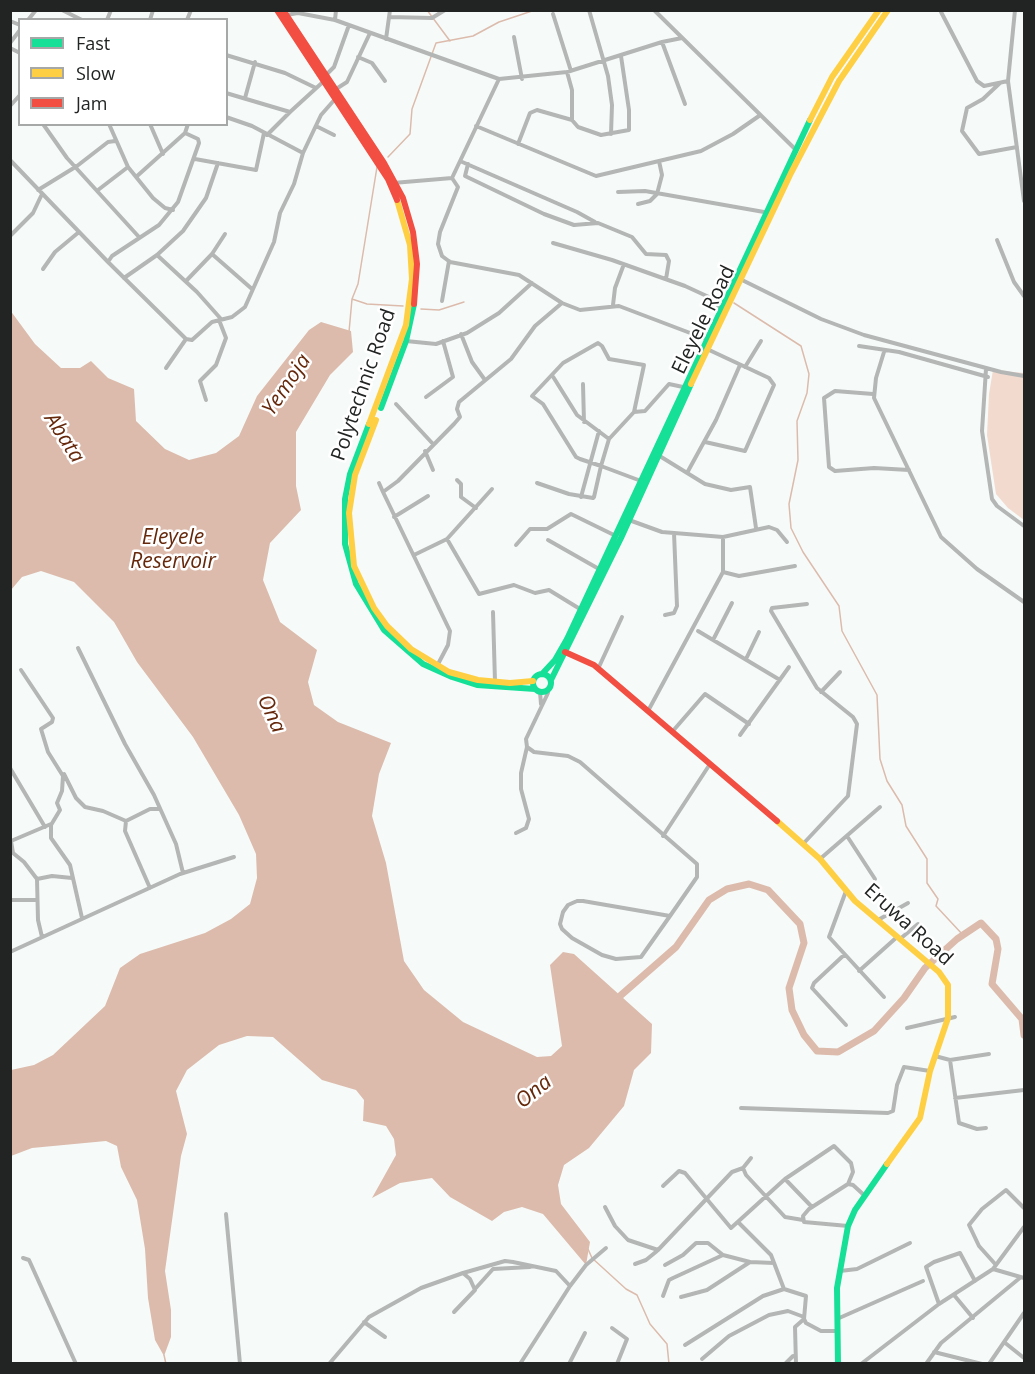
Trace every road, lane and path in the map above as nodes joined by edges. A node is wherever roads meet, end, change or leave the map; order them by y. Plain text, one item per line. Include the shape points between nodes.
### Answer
1 (62, 10) edge
2 (336, 10) edge
3 (390, 10) edge
4 (445, 10) edge
5 (589, 10) edge
6 (654, 10) edge
7 (879, 10) edge
8 (888, 10) edge
9 (940, 10) edge
10 (1015, 10) edge
11 (282, 13) edge
12 (553, 14) dead end
13 (390, 17) junction
14 (78, 18) edge
15 (335, 20) junction
16 (349, 25) junction
17 (370, 33) junction
18 (514, 38) dead end
19 (386, 39) junction
20 (682, 39) junction
21 (662, 42) junction
22 (228, 55) edge
23 (621, 56) junction
24 (358, 57) junction
25 (255, 62) junction
26 (605, 62) junction
27 (569, 71) junction
28 (326, 77) junction
29 (832, 77) junction
30 (499, 79) junction
31 (522, 79) junction
32 (385, 81) dead end
33 (839, 81) junction
34 (1008, 81) junction
35 (1000, 83) junction
36 (316, 88) junction
37 (336, 89) junction
38 (228, 94) edge
39 (245, 98) junction
40 (336, 98) junction
41 (13, 99) edge
42 (685, 104) dead end
43 (10, 106) edge
44 (290, 112) junction
45 (759, 116) junction
46 (228, 118) edge
47 (572, 120) junction
48 (44, 126) edge
49 (110, 126) edge
50 (151, 126) edge
51 (187, 126) edge
52 (316, 126) junction
53 (476, 126) junction
54 (185, 133) junction
55 (266, 134) junction
56 (611, 134) junction
57 (334, 135) dead end
58 (115, 141) junction
59 (518, 144) junction
60 (1017, 147) junction
61 (795, 149) junction
62 (303, 153) junction
63 (163, 154) junction
64 (195, 159) junction
65 (10, 160) edge
66 (460, 161) junction
67 (659, 161) junction
68 (218, 164) junction
69 (468, 164) junction
70 (75, 167) junction
71 (128, 167) junction
72 (136, 177) junction
73 (452, 178) junction
74 (393, 183) junction
75 (98, 190) junction
76 (40, 192) junction
77 (618, 192) dead end
78 (657, 194) junction
79 (1024, 201) edge
80 (638, 204) dead end
81 (173, 210) junction
82 (764, 212) junction
83 (595, 223) junction
84 (79, 232) junction
85 (225, 234) dead end
86 (10, 236) edge
87 (139, 237) junction
88 (997, 240) dead end
89 (554, 243) dead end
90 (212, 254) junction
91 (157, 255) junction
92 (449, 261) junction
93 (108, 262) junction
94 (624, 264) junction
95 (43, 269) dead end
96 (124, 278) junction
97 (666, 279) junction
98 (736, 280) junction
99 (186, 281) junction
100 (532, 283) junction
101 (253, 289) junction
102 (1024, 296) edge
103 (442, 301) dead end
104 (562, 303) junction
105 (613, 305) junction
106 (723, 306) junction
107 (220, 320) junction
108 (461, 334) junction
109 (186, 339) junction
110 (705, 339) junction
111 (406, 341) junction
112 (443, 341) junction
113 (761, 341) dead end
114 (858, 346) dead end
115 (707, 349) junction
116 (884, 351) junction
117 (740, 365) junction
118 (745, 367) junction
119 (980, 367) junction
120 (166, 368) dead end
121 (552, 375) junction
122 (1024, 376) edge
123 (988, 377) junction
124 (485, 380) junction
125 (583, 384) dead end
126 (683, 387) junction
127 (873, 394) junction
128 (426, 397) dead end
129 (206, 400) dead end
130 (396, 404) dead end
131 (634, 412) junction
132 (584, 422) junction
133 (599, 431) junction
134 (609, 439) junction
135 (705, 441) junction
136 (433, 444) junction
137 (425, 451) junction
138 (658, 455) junction
139 (590, 463) junction
140 (601, 466) junction
141 (433, 470) dead end
142 (909, 470) junction
143 (687, 473) junction
144 (457, 480) dead end
145 (641, 482) junction
146 (379, 483) dead end
147 (537, 483) dead end
148 (492, 489) dead end
149 (383, 492) junction
150 (428, 496) dead end
151 (581, 497) junction
152 (476, 508) junction
153 (394, 517) junction
154 (630, 520) junction
155 (1024, 526) edge
156 (756, 528) junction
157 (674, 533) junction
158 (616, 536) junction
159 (723, 537) junction
160 (447, 538) junction
161 (548, 540) dead end
162 (786, 542) dead end
163 (516, 545) dead end
164 (414, 555) junction
165 (795, 566) dead end
166 (600, 569) junction
167 (723, 572) junction
168 (594, 588) junction
169 (1024, 602) edge
170 (586, 603) junction
171 (732, 603) dead end
172 (807, 604) dead end
173 (580, 609) junction
174 (493, 612) dead end
175 (665, 615) dead end
176 (622, 617) dead end
177 (698, 631) dead end
178 (759, 632) dead end
179 (712, 640) junction
180 (78, 648) dead end
181 (562, 651) junction
182 (746, 659) junction
183 (437, 666) junction
184 (789, 667) dead end
185 (598, 669) junction
186 (21, 670) dead end
187 (840, 672) dead end
188 (542, 674) junction
189 (551, 680) junction
190 (780, 680) junction
191 (533, 681) junction
192 (495, 682) junction
193 (536, 689) junction
194 (546, 691) junction
195 (821, 692) junction
196 (541, 704) junction
197 (648, 711) junction
198 (749, 724) junction
199 (672, 732) junction
200 (740, 735) dead end
201 (527, 747) junction
202 (710, 764) junction
203 (10, 768) edge
204 (62, 772) junction
205 (880, 807) dead end
206 (161, 810) junction
207 (126, 821) junction
208 (51, 826) junction
209 (45, 827) junction
210 (516, 833) dead end
211 (663, 836) junction
212 (847, 836) junction
213 (11, 840) edge
214 (803, 844) junction
215 (12, 854) edge
216 (234, 857) dead end
217 (820, 859) junction
218 (183, 873) junction
219 (72, 878) junction
220 (37, 879) junction
221 (875, 879) dead end
222 (150, 888) junction
223 (846, 891) junction
224 (10, 900) edge
225 (36, 900) junction
226 (908, 903) dead end
227 (670, 916) junction
228 (82, 918) junction
229 (878, 921) junction
230 (918, 924) dead end
231 (42, 937) junction
232 (898, 938) junction
233 (10, 952) edge
234 (844, 956) junction
235 (859, 971) junction
236 (884, 997) dead end
237 (951, 1018) junction
238 (846, 1025) dead end
239 (907, 1028) dead end
240 (989, 1054) dead end
241 (935, 1056) junction
242 (950, 1059) junction
243 (930, 1071) junction
244 (1024, 1090) edge
245 (955, 1098) junction
246 (741, 1108) dead end
247 (986, 1128) dead end
248 (751, 1158) dead end
249 (742, 1168) junction
250 (785, 1179) junction
251 (848, 1184) junction
252 (663, 1186) dead end
253 (764, 1196) junction
254 (865, 1196) junction
255 (707, 1198) junction
256 (605, 1207) dead end
257 (812, 1207) junction
258 (1024, 1208) edge
259 (226, 1214) dead end
260 (803, 1220) junction
261 (739, 1223) junction
262 (848, 1226) junction
263 (1024, 1227) edge
264 (910, 1243) dead end
265 (606, 1248) dead end
266 (658, 1250) junction
267 (723, 1255) junction
268 (23, 1258) dead end
269 (750, 1262) junction
270 (774, 1263) junction
271 (635, 1264) dead end
272 (666, 1265) dead end
273 (533, 1266) junction
274 (995, 1267) junction
275 (839, 1271) junction
276 (463, 1273) junction
277 (1023, 1278) edge
278 (923, 1281) dead end
279 (975, 1281) junction
280 (570, 1286) junction
281 (784, 1289) junction
282 (475, 1290) junction
283 (954, 1295) junction
284 (663, 1296) dead end
285 (681, 1297) dead end
286 (939, 1304) junction
287 (454, 1312) dead end
288 (1024, 1313) edge
289 (804, 1318) junction
290 (973, 1318) junction
291 (837, 1319) junction
292 (364, 1322) junction
293 (612, 1328) dead end
294 (837, 1331) junction
295 (585, 1333) dead end
296 (385, 1337) dead end
297 (1004, 1342) junction
298 (685, 1345) dead end
299 (934, 1352) junction
300 (794, 1356) junction
301 (1024, 1358) edge
302 (702, 1359) dead end
303 (76, 1364) edge
304 (240, 1364) edge
305 (329, 1364) edge
306 (520, 1364) edge
307 (568, 1364) edge
308 (617, 1364) edge
309 (785, 1364) edge
310 (796, 1364) edge
311 (838, 1364) edge
312 (861, 1364) edge
313 (926, 1364) edge
314 (982, 1364) edge
315 (989, 1364) edge

1 - 14 street
2 - 15 street
3 - 13 street
4 - 13 street via 434,17
5 - 26 street
6 - 20 street
7 - 29 main road, Eleyele Road
8 - 33 main road, Eleyele Road
9 - 35 street via 977,81 984,86
10 - 34 street
11 - 15 street
11 - 28 main road, Polytechnic Road
12 - 27 street
13 - 19 street
15 - 16 street
16 - 17 street
16 - 28 street
17 - 19 street
17 - 24 street
18 - 31 street
19 - 30 street
20 - 21 street
20 - 45 street
21 - 23 street
21 - 42 street
22 - 25 street
23 - 26 street
23 - 56 street via 629,130
24 - 32 street via 370,60
24 - 37 street via 347,82
25 - 36 street
25 - 39 street
26 - 27 street
26 - 56 street via 612,105
27 - 31 street
27 - 47 street
28 - 36 street
28 - 37 main road, Polytechnic Road
28 - 40 main road, Polytechnic Road
29 - 33 main road
29 - 61 main road, Eleyele Road
30 - 31 street
30 - 53 street
33 - 98 main road, Eleyele Road
34 - 35 street
34 - 60 street
35 - 60 street via 967,108 962,131 979,154
36 - 44 street
37 - 74 main road, Polytechnic Road
38 - 39 street
39 - 44 street
40 - 52 street
40 - 74 main road, Polytechnic Road
41 - 43 street
44 - 55 street
45 - 61 street
45 - 67 street via 701,151
46 - 55 street
47 - 56 street via 591,132
47 - 59 street via 533,111
48 - 70 street
49 - 58 street
50 - 63 street
51 - 54 street
52 - 57 street
52 - 62 street
53 - 59 street
53 - 66 street
54 - 63 street
54 - 64 street via 199,141
55 - 62 street
55 - 68 street via 256,170
58 - 70 street
58 - 71 street
59 - 67 street via 596,176
60 - 79 street
61 - 82 main road, Eleyele Road
62 - 101 street via 280,213 274,242
63 - 72 street
64 - 68 street
64 - 81 street
65 - 76 street
66 - 69 street
66 - 73 street
67 - 78 street via 662,175
68 - 91 street via 203,202 183,231
69 - 83 street
69 - 83 street via 465,176 550,217 580,226
70 - 75 street
70 - 76 street
71 - 72 street
71 - 75 street
72 - 81 street via 161,205
73 - 74 street
73 - 92 street via 458,187 438,244 442,256
74 - 111 main road, Polytechnic Road via 413,232 417,264 415,303
74 - 193 main road, Polytechnic Road via 408,234 411,291 401,340 347,487 344,529 350,568 378,622 423,664 477,685
75 - 87 street
76 - 84 street
76 - 86 street via 33,213
77 - 78 street
78 - 80 street
78 - 82 street
81 - 87 street via 159,225
82 - 98 main road, Eleyele Road
83 - 97 street via 632,237 646,254 666,255
84 - 93 street
84 - 95 street via 55,252
85 - 90 street
87 - 93 street
88 - 102 street
89 - 94 street
90 - 99 street
90 - 101 street
91 - 96 street
91 - 99 street
92 - 100 street via 504,271
92 - 103 street
93 - 96 street
94 - 97 street
94 - 105 street
96 - 109 street
97 - 106 street
98 - 106 main road, Eleyele Road
98 - 119 street via 836,325
99 - 107 street
100 - 104 street
100 - 108 street via 496,315
101 - 107 street via 241,311
104 - 105 street via 583,311
104 - 124 street via 535,326 511,359
105 - 110 street
106 - 110 main road, Eleyele Road
106 - 115 main road, Eleyele Road
107 - 109 street via 192,340
107 - 129 street via 226,338 216,365 200,381
108 - 112 street
108 - 124 street via 472,362
109 - 120 street
110 - 126 main road, Eleyele Road
111 - 112 street
111 - 183 main road, Polytechnic Road via 352,488 350,543 360,582 381,619 411,649
112 - 128 street via 453,377
113 - 118 street
114 - 116 street
115 - 117 street
115 - 138 main road, Eleyele Road
116 - 123 street
116 - 127 street
117 - 118 street
117 - 135 street
118 - 135 street via 769,378 774,385 746,449 735,450
119 - 122 street
119 - 123 street via 986,369
121 - 131 street via 562,363 599,343 609,358 644,364
121 - 132 street
121 - 139 street via 532,396 543,404 576,457
123 - 155 street via 982,431 992,499
124 - 136 street via 459,402 460,417
125 - 132 street
126 - 131 street via 669,384 645,411
126 - 145 main road, Eleyele Road
127 - 142 street
127 - 142 street via 835,391 824,398 829,467 835,471
130 - 136 street
131 - 134 street
132 - 133 street
133 - 134 street
133 - 139 street
134 - 140 street
135 - 143 street
136 - 137 street
137 - 141 street
137 - 149 street via 398,482
138 - 143 street
138 - 154 main road, Eleyele Road
139 - 140 street
139 - 151 street
140 - 145 street
140 - 151 street via 594,497
142 - 169 street via 945,543
143 - 156 street via 714,487 750,487
144 - 152 street via 461,497
145 - 158 main road, Eleyele Road
146 - 149 street
147 - 151 street
148 - 152 street
149 - 153 street
150 - 153 street
152 - 160 street
153 - 164 street
154 - 157 street
154 - 168 main road, Eleyele Road
156 - 159 street
156 - 162 street via 773,528
157 - 159 street
157 - 175 street via 677,606 674,613
158 - 163 street via 572,514 547,529 531,528
158 - 166 main road, Eleyele Road
159 - 167 street
160 - 164 street
160 - 173 street via 478,594 514,585 534,593 547,590
161 - 166 street
164 - 183 street via 450,631
165 - 167 street via 739,576
166 - 168 main road, Eleyele Road
167 - 197 street
168 - 170 main road, Eleyele Road
170 - 173 main road, Eleyele Road
170 - 181 main road, Eleyele Road
171 - 179 street
172 - 195 street via 771,611
173 - 181 main road, Eleyele Road
174 - 192 street
176 - 185 street
177 - 179 street
178 - 182 street
179 - 182 street
180 - 206 street
181 - 185 main road, Eruwa Road via 582,657
181 - 188 main road
181 - 189 main road
182 - 190 street
183 - 192 main road, Polytechnic Road via 458,675
184 - 190 street
185 - 197 main road, Eruwa Road
186 - 204 street via 51,713 53,720 41,729 48,752
187 - 195 street
188 - 189 main road
188 - 191 main road
189 - 194 main road
190 - 198 street
191 - 192 main road, Polytechnic Road
191 - 193 main road
193 - 194 main road
193 - 196 street
194 - 196 street
195 - 214 street via 856,720 857,727 847,798
196 - 201 street via 526,739
197 - 199 main road, Eruwa Road
198 - 199 street via 705,694
198 - 200 street
199 - 202 main road, Eruwa Road
201 - 210 street via 521,789 529,819 526,828
201 - 211 street via 580,762
202 - 211 street
202 - 214 main road, Eruwa Road
203 - 209 street
204 - 207 street via 85,807
204 - 208 street via 62,791 57,803 60,810
205 - 212 street
206 - 207 street via 150,809
206 - 218 street
207 - 222 street via 125,831
208 - 209 street
208 - 219 street via 51,838 70,865
209 - 213 street
211 - 227 street via 698,868 697,877
212 - 217 street
212 - 221 street
213 - 215 street
214 - 217 main road, Eruwa Road
215 - 220 street
216 - 218 street
217 - 223 main road, Eruwa Road
218 - 222 street
219 - 220 street
219 - 228 street
220 - 225 street
222 - 228 street
223 - 229 main road, Eruwa Road
223 - 234 street via 828,934
224 - 225 street
225 - 231 street
226 - 229 street
227 - 227 street via 641,957 629,960 602,955 572,938 560,924 568,904 577,901
228 - 231 street
229 - 232 main road, Eruwa Road
230 - 232 street
231 - 233 street
232 - 235 street
232 - 237 main road, Eruwa Road via 939,972 949,991
234 - 235 street
234 - 238 street via 812,988
235 - 236 street
237 - 239 street
237 - 241 main road, Eruwa Road
240 - 242 street
241 - 242 street
241 - 243 main road, Eruwa Road
242 - 245 street
243 - 246 street via 904,1067 891,1112
243 - 254 main road, Eruwa Road via 916,1125
244 - 245 street
245 - 247 street via 959,1123
248 - 249 street
249 - 253 street
249 - 255 street via 732,1172
250 - 251 street via 836,1146 853,1167
250 - 253 street
250 - 257 street
251 - 254 street
251 - 257 street
252 - 255 street via 682,1171
253 - 260 street via 785,1217
253 - 261 street
254 - 262 main road, Eruwa Road
255 - 261 street via 729,1227
255 - 266 street
256 - 266 street via 628,1240
257 - 260 street
258 - 274 street via 1006,1190 969,1225
259 - 304 street
260 - 262 street
261 - 270 street via 771,1255
262 - 275 main road, Eruwa Road
263 - 274 street
264 - 275 street via 857,1269
265 - 280 street
266 - 271 street
267 - 269 street
267 - 272 street via 708,1244 696,1243
267 - 284 street via 669,1280
268 - 303 street via 29,1260
269 - 270 street
269 - 285 street via 708,1290
270 - 281 street
273 - 276 street via 505,1261
273 - 280 street via 556,1271
273 - 282 street via 493,1269
274 - 277 street
274 - 279 street
275 - 291 main road, Eruwa Road
276 - 282 street
276 - 292 street via 421,1288
277 - 290 street
278 - 291 street
279 - 283 street
279 - 286 street via 960,1253 926,1267
280 - 306 street
281 - 289 street via 806,1296
281 - 298 street via 763,1296
282 - 287 street
283 - 286 street
283 - 290 street
286 - 312 street
288 - 297 street
289 - 294 street via 817,1330
289 - 300 street via 795,1328
289 - 302 street via 788,1311 769,1315 729,1336
290 - 299 street
291 - 294 main road, Eruwa Road
292 - 296 street
292 - 305 street
293 - 308 street via 627,1339
294 - 311 main road, Eruwa Road
295 - 307 street
297 - 301 street
297 - 315 street
299 - 313 street
299 - 314 street
300 - 309 street
300 - 310 street

